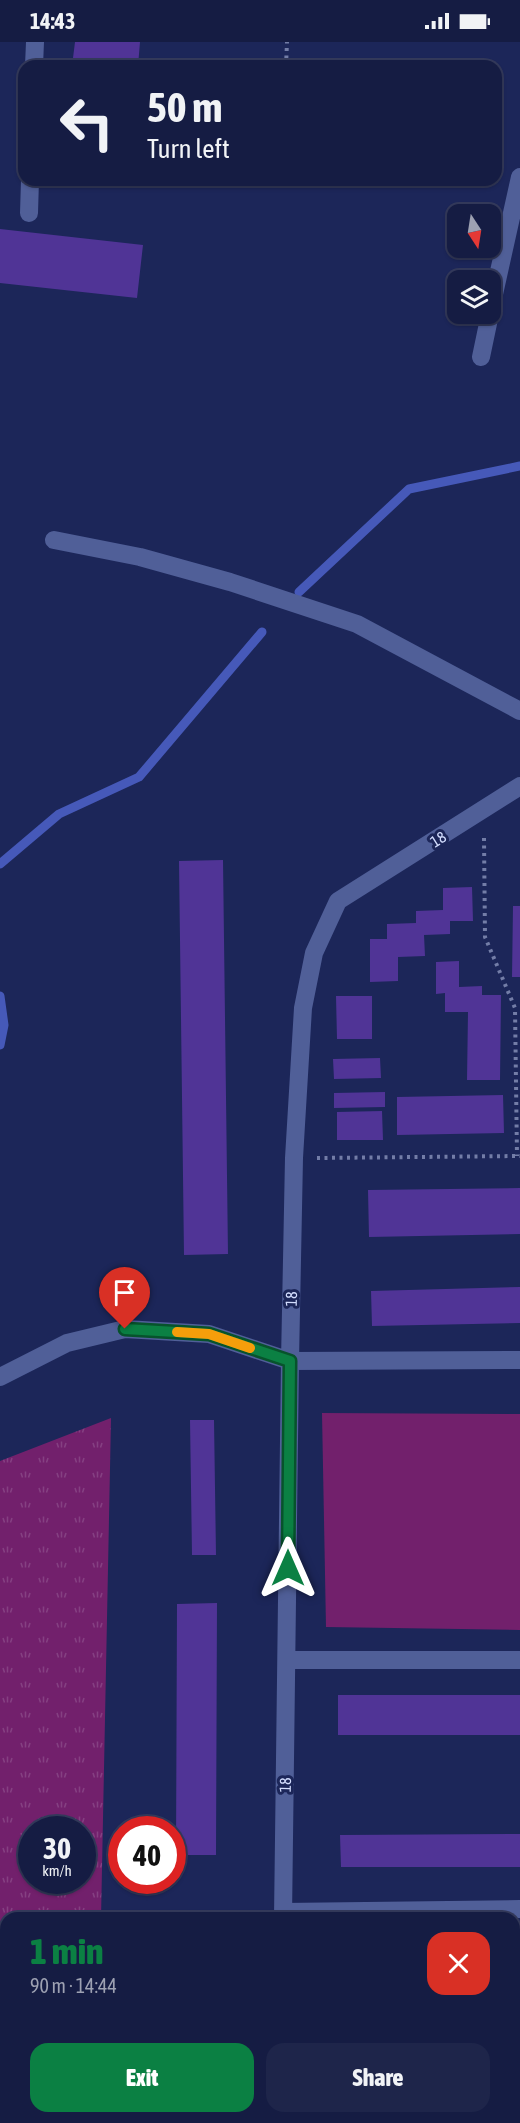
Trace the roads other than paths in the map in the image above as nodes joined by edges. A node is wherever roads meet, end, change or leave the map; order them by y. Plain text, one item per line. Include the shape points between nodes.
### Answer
1 (35, 42) edge
2 (34, 60) edge
3 (520, 177) edge
4 (30, 186) edge
5 (29, 213) dead end
6 (499, 270) edge
7 (488, 324) edge
8 (481, 357) dead end
9 (54, 540) dead end
10 (520, 711) edge
11 (520, 786) edge
12 (520, 1359) edge
13 (290, 1361) junction
14 (0, 1377) edge
15 (287, 1660) junction
16 (520, 1660) edge
17 (520, 1909) edge
18 (283, 1912) edge
19 (462, 1912) edge

1 - 2 street
3 - 6 street
4 - 5 street
7 - 8 street
9 - 10 street via 140,557 357,624
11 - 13 street, 18 via 338,902 314,953 303,1008 294,1158
12 - 13 street
13 - 14 street via 209,1334 125,1329 67,1344
13 - 15 street, 18
15 - 16 street
15 - 18 street, 18
17 - 19 street

